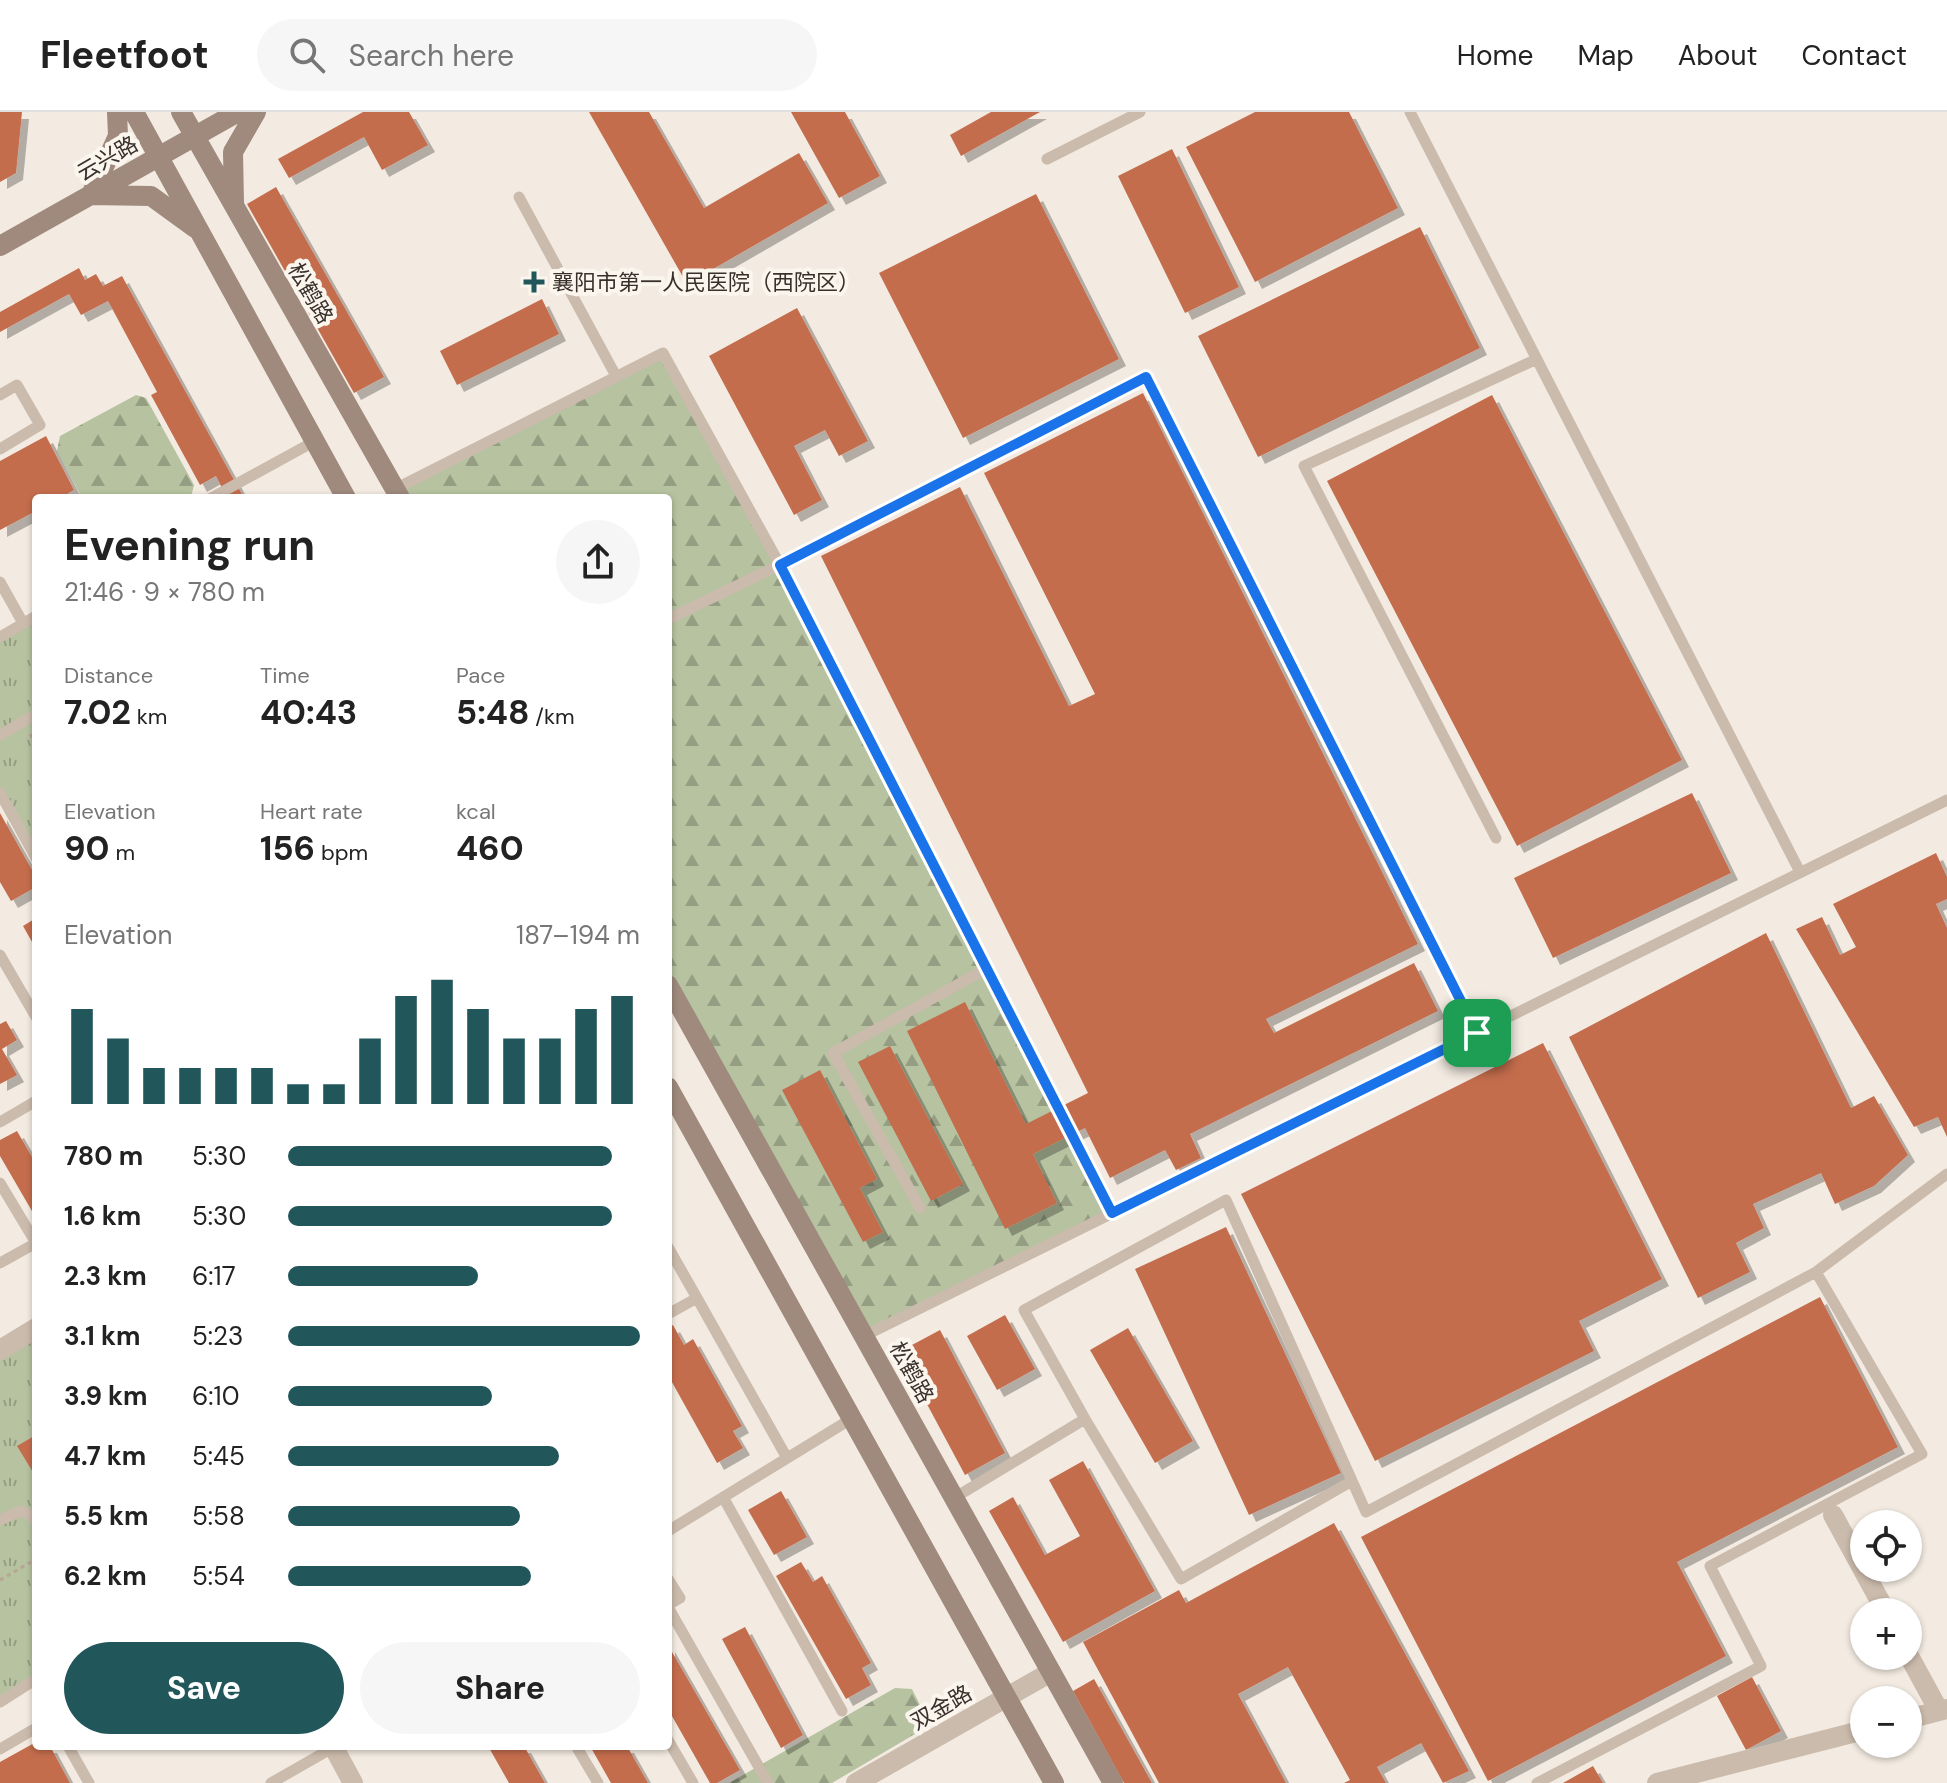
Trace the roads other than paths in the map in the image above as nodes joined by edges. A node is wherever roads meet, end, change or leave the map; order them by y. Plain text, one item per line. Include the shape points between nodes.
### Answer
1 (117, 112) edge
2 (134, 112) edge
3 (181, 112) edge
4 (238, 112) edge
5 (256, 112) edge
6 (1140, 112) edge
7 (1410, 112) edge
8 (195, 136) junction
9 (158, 156) junction
10 (1047, 159) dead end
11 (91, 195) junction
12 (519, 197) dead end
13 (234, 207) junction
14 (200, 232) junction
15 (0, 246) edge
16 (1537, 359) junction
17 (616, 376) junction
18 (0, 395) edge
19 (315, 441) junction
20 (0, 449) edge
21 (397, 493) edge
22 (218, 494) edge
23 (344, 494) edge
24 (780, 565) junction
25 (0, 582) edge
26 (672, 617) edge
27 (32, 618) edge
28 (23, 623) junction
29 (0, 637) edge
30 (32, 716) edge
31 (0, 735) edge
32 (0, 793) edge
33 (1947, 800) edge
34 (1496, 838) dead end
35 (32, 851) edge
36 (1800, 872) junction
37 (0, 955) edge
38 (986, 969) junction
39 (672, 992) edge
40 (32, 1010) edge
41 (1477, 1033) junction
42 (672, 1094) edge
43 (32, 1103) edge
44 (0, 1122) edge
45 (1947, 1174) edge
46 (0, 1183) edge
47 (920, 1208) dead end
48 (1112, 1213) junction
49 (32, 1236) edge
50 (32, 1245) edge
51 (672, 1254) edge
52 (0, 1263) edge
53 (1816, 1272) junction
54 (697, 1298) junction
55 (672, 1312) edge
56 (32, 1330) edge
57 (864, 1336) junction
58 (0, 1350) edge
59 (851, 1419) junction
60 (1085, 1419) junction
61 (787, 1458) junction
62 (1352, 1481) junction
63 (723, 1497) junction
64 (954, 1498) junction
65 (32, 1515) edge
66 (1833, 1515) dead end
67 (0, 1520) edge
68 (672, 1529) edge
69 (672, 1585) edge
70 (1878, 1598) edge
71 (672, 1603) edge
72 (672, 1613) edge
73 (1918, 1670) edge
74 (1051, 1672) junction
75 (32, 1682) edge
76 (1006, 1698) junction
77 (0, 1702) edge
78 (1943, 1710) edge
79 (842, 1711) dead end
80 (1922, 1715) edge
81 (32, 1730) edge
82 (1850, 1734) edge
83 (672, 1747) edge
84 (0, 1749) edge
85 (70, 1750) edge
86 (326, 1750) edge
87 (335, 1750) edge
88 (578, 1750) edge
89 (89, 1783) edge
90 (271, 1783) edge
91 (353, 1783) edge
92 (598, 1783) edge
93 (693, 1783) edge
94 (768, 1783) edge
95 (856, 1783) edge
96 (1054, 1783) edge
97 (1113, 1783) edge
98 (1537, 1783) edge
99 (1657, 1783) edge

1 - 11 main road via 118,136
2 - 9 main road
3 - 8 main road, 松鹤路
4 - 8 main road, 云兴路
5 - 13 main road via 233,152
6 - 10 lane
7 - 16 lane
8 - 9 main road, 云兴路
8 - 13 main road, 松鹤路
9 - 11 main road, 云兴路
9 - 14 main road
11 - 14 main road via 151,196
11 - 15 main road, 云兴路
12 - 17 lane
13 - 21 main road, 松鹤路
14 - 19 main road
16 - 34 lane via 1304,466
16 - 36 lane
17 - 21 lane
17 - 24 lane via 663,353
18 - 20 lane via 17,385 40,425
19 - 22 lane
19 - 23 main road
24 - 26 lane
24 - 38 lane
24 - 41 lane via 1146,377
25 - 28 lane
27 - 28 lane
28 - 29 lane
30 - 31 lane
32 - 35 lane
33 - 36 lane
36 - 41 lane
37 - 40 lane
38 - 47 lane via 833,1053
38 - 48 lane
39 - 57 main road, 松鹤路
41 - 48 lane
42 - 59 main road
43 - 44 lane
45 - 53 lane
46 - 49 lane
48 - 57 lane
50 - 52 lane
51 - 54 lane
53 - 62 lane via 1366,1512
53 - 98 lane via 1922,1454 1710,1566 1761,1666
54 - 55 lane
54 - 61 lane
56 - 58 street
57 - 64 main road, 松鹤路
59 - 61 lane
59 - 76 main road
60 - 62 lane via 1181,1579
60 - 62 lane via 1024,1310 1226,1200
60 - 64 lane
61 - 63 lane
63 - 68 lane
63 - 79 lane
64 - 74 main road, 松鹤路
65 - 67 lane via 20,1511
66 - 70 street
69 - 71 lane via 680,1598
72 - 94 lane
73 - 78 street
74 - 76 street, 双金路
74 - 97 main road, 松鹤路
75 - 77 lane
76 - 95 street, 双金路
76 - 96 main road
78 - 80 street
81 - 84 lane
82 - 99 street
83 - 93 lane
85 - 89 lane
86 - 90 lane
87 - 91 street
88 - 92 lane

